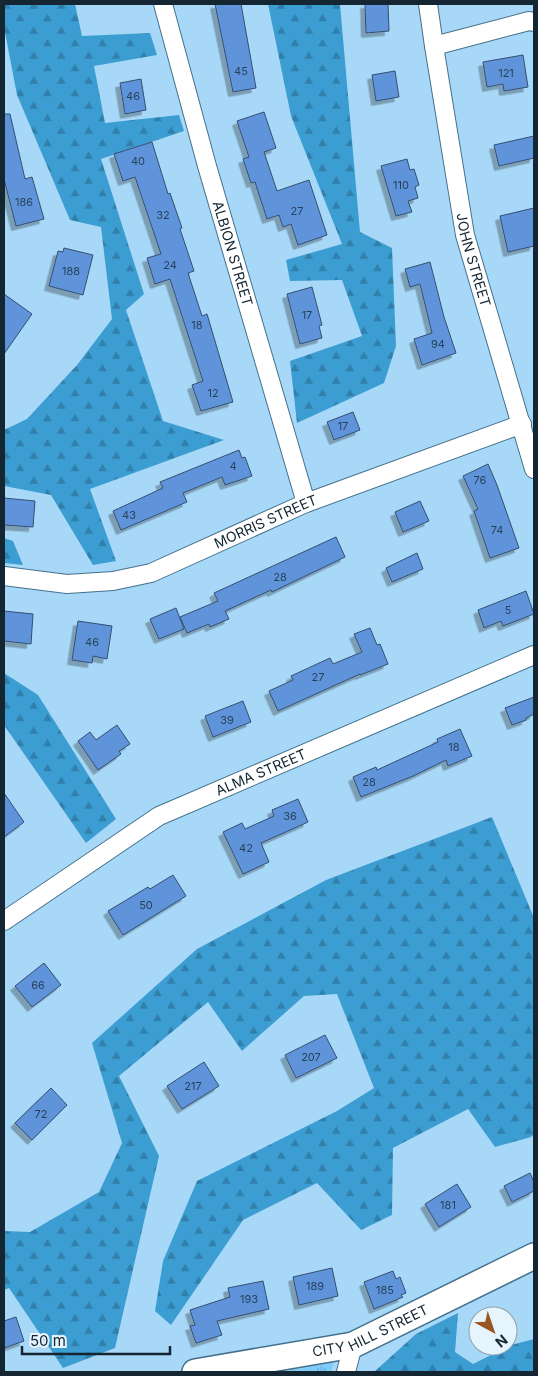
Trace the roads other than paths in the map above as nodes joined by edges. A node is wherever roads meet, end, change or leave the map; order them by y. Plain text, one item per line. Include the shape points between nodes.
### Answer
1 (163, 4) edge
2 (428, 4) edge
3 (534, 22) edge
4 (434, 46) junction
5 (522, 424) junction
6 (534, 469) edge
7 (306, 502) junction
8 (4, 576) edge
9 (534, 655) edge
10 (4, 921) edge
11 (534, 1256) edge
12 (353, 1345) junction
13 (195, 1372) edge
14 (346, 1372) edge

1 - 7 street, ALBION STREET
2 - 4 street, JOHN STREET
3 - 4 street
4 - 5 street, JOHN STREET via 465,235
5 - 6 street, JOHN STREET
5 - 7 street, MORRIS STREET
7 - 8 street, MORRIS STREET via 151,573 114,581 67,584
9 - 10 street, ALMA STREET via 159,816
11 - 12 street, CITY HILL STREET
12 - 13 street, CITY HILL STREET
12 - 14 street

